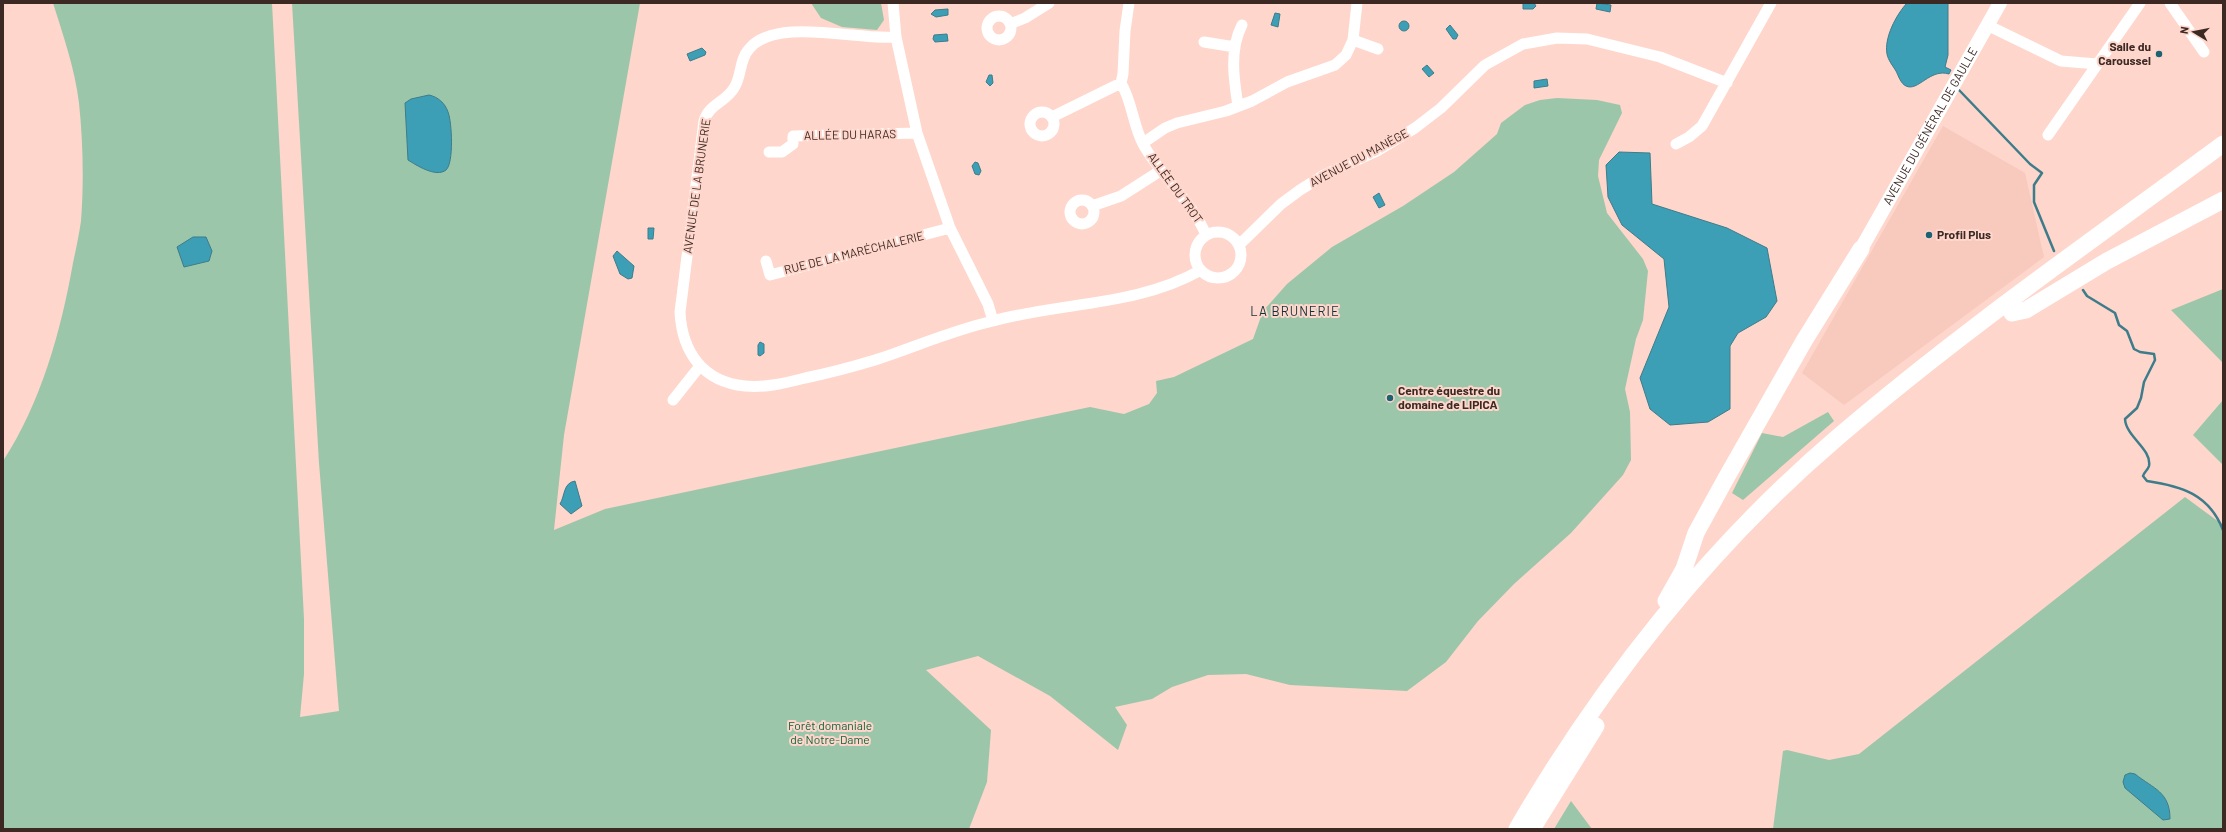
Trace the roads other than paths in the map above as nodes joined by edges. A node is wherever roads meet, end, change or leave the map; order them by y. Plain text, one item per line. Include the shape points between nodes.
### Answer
1 (893, 3) edge
2 (1049, 3) edge
3 (1129, 3) edge
4 (1357, 3) edge
5 (1771, 3) edge
6 (2000, 3) edge
7 (2140, 3) edge
8 (2170, 3) edge
9 (1010, 24) dead end
10 (1242, 25) dead end
11 (1987, 25) junction
12 (896, 37) junction
13 (1353, 40) junction
14 (1204, 42) dead end
15 (1234, 47) junction
16 (1378, 49) dead end
17 (2204, 52) dead end
18 (2097, 64) junction
19 (1121, 83) junction
20 (1727, 83) junction
21 (1238, 106) junction
22 (1052, 117) dead end
23 (917, 133) junction
24 (2048, 135) dead end
25 (1143, 143) junction
26 (1676, 144) dead end
27 (2223, 144) edge
28 (769, 152) dead end
29 (2223, 155) edge
30 (1160, 171) junction
31 (2223, 200) edge
32 (1092, 206) dead end
33 (950, 228) junction
34 (1206, 235) junction
35 (1239, 244) junction
36 (1861, 249) joint
37 (766, 261) dead end
38 (1201, 270) junction
39 (2012, 313) junction
40 (993, 321) junction
41 (700, 366) junction
42 (673, 400) dead end
43 (1652, 630) junction
44 (1517, 829) edge
45 (1532, 829) edge

1 - 12 street
2 - 9 street
3 - 19 street, ALLÉE DU TROT via 1125,31 1124,74
4 - 13 street
5 - 20 street
6 - 11 main road, AVENUE DU GÉNÉRAL DE GAULLE
7 - 18 street
8 - 17 street
10 - 15 street
11 - 18 street via 2062,61
11 - 36 main road, AVENUE DU GÉNÉRAL DE GAULLE
12 - 23 street
12 - 41 street, AVENUE DE LA BRUNERIE via 802,32 763,37 744,55 737,84 732,91 708,111 703,126 680,312 683,338
13 - 16 street
13 - 21 street via 1346,55 1335,65 1287,82
14 - 15 street
15 - 21 street via 1234,80
18 - 24 street
19 - 22 street
19 - 25 street, ALLÉE DU TROT
20 - 26 street via 1702,126
20 - 35 street, AVENUE DU MANÈGE via 1660,57 1587,39 1557,38 1523,44 1485,66 1441,108 1409,132 1300,190 1281,204
21 - 25 street via 1177,123
23 - 28 street, ALLÉE DU HARAS via 793,136 793,144 782,152
23 - 33 street
25 - 30 street, ALLÉE DU TROT
27 - 43 highway via 1917,371 1836,438 1734,538
29 - 39 highway
30 - 32 street via 1121,196
30 - 34 street, ALLÉE DU TROT via 1201,222
31 - 39 highway via 2107,260 2026,310
33 - 37 street, RUE DE LA MARÉCHALERIE via 770,275
33 - 40 street via 988,304
34 - 35 street via 1221,232 1234,238
34 - 38 street via 1196,247 1197,263
35 - 38 street via 1241,258 1235,270 1229,275 1214,277
36 - 43 highway via 1804,341 1696,533 1684,569
38 - 40 street, AVENUE DE LA BRUNERIE via 1183,280 1157,289 1109,301 1051,308
39 - 45 highway via 1923,378 1842,445 1728,559 1634,673 1586,741
40 - 41 street, AVENUE DE LA BRUNERIE via 951,332 852,367 773,385 745,386 728,383
41 - 42 street
43 - 44 highway via 1573,738

